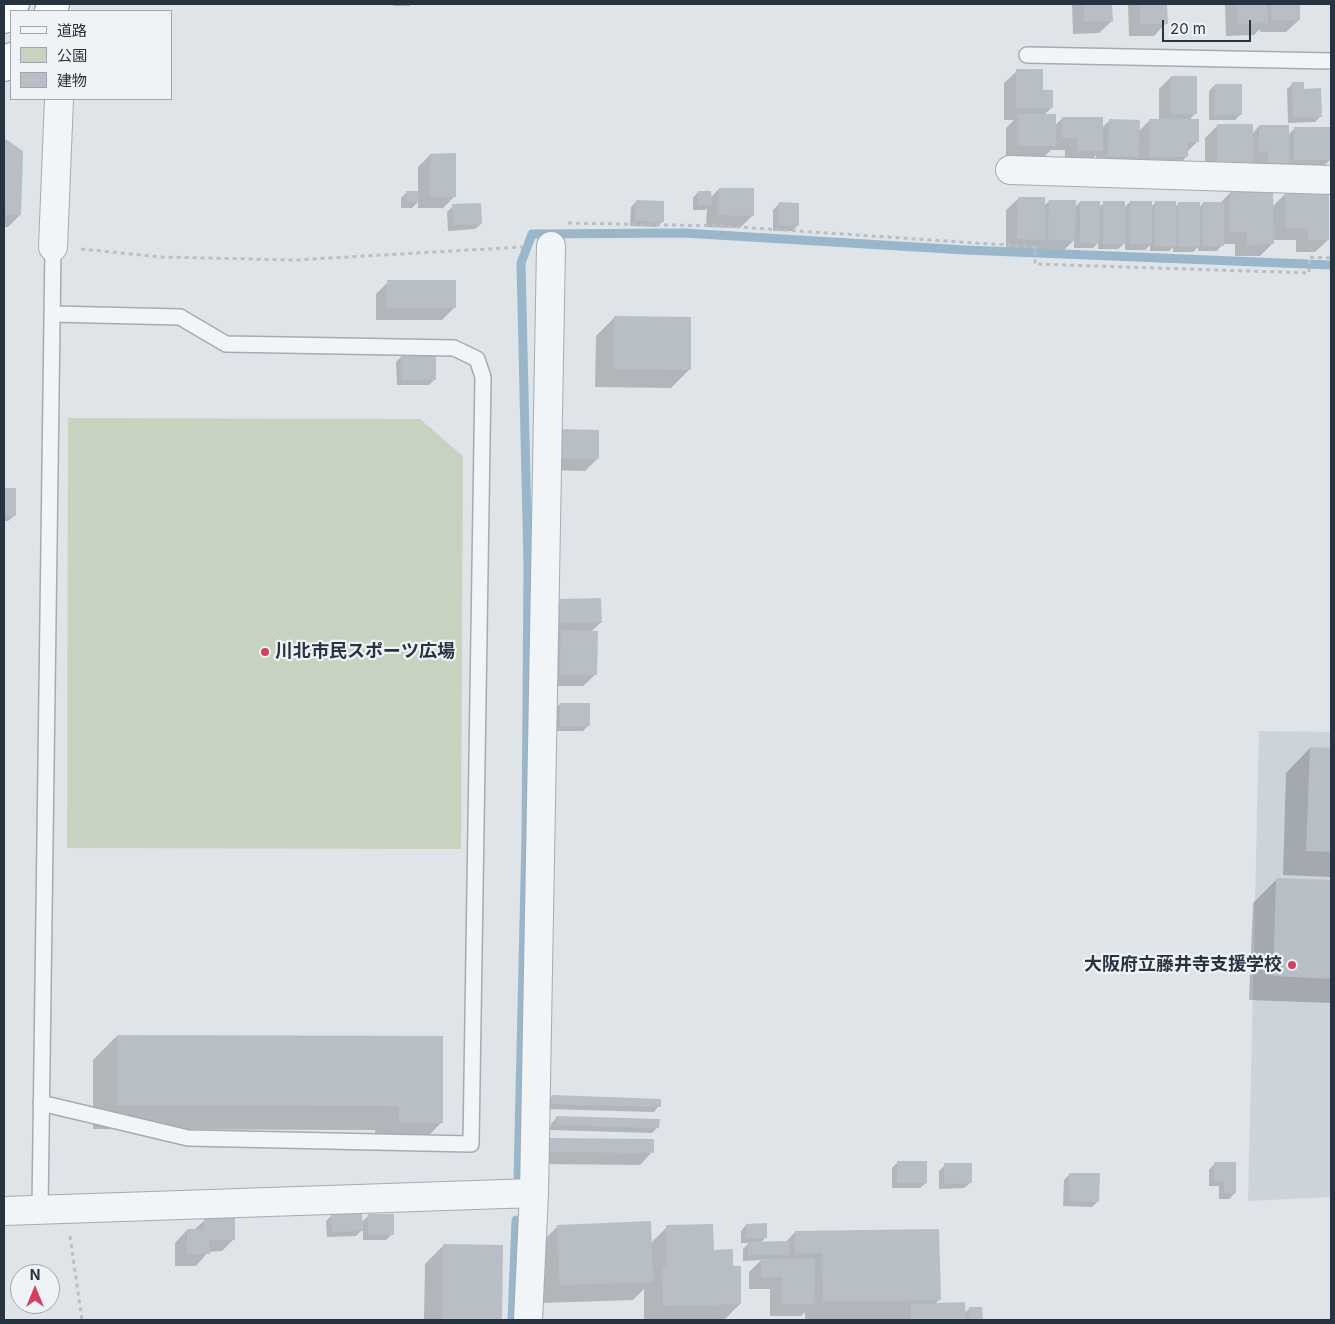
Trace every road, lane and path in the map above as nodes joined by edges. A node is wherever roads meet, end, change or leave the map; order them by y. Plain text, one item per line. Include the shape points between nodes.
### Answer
1 (1027, 55) dead end
2 (1331, 61) edge
3 (59, 100) edge
4 (1010, 170) dead end
5 (1331, 180) edge
6 (555, 234) joint
7 (53, 247) junction
8 (506, 248) dead end
9 (1331, 258) edge
10 (53, 314) junction
11 (41, 1103) junction
12 (534, 1193) junction
13 (53, 1209) junction
14 (4, 1211) edge
15 (82, 1320) edge
16 (528, 1320) edge

1 - 2 lane
3 - 7 street
4 - 5 street
6 - 9 path via 724,226 1034,247 1034,264 1308,273 1308,257
6 - 12 street
7 - 8 path via 161,257 295,260
7 - 10 lane
10 - 11 lane
10 - 11 lane via 180,317 226,344 454,348 477,359 483,377 472,1144 188,1138
11 - 13 lane
12 - 13 street
12 - 16 street
13 - 14 street
13 - 15 path

